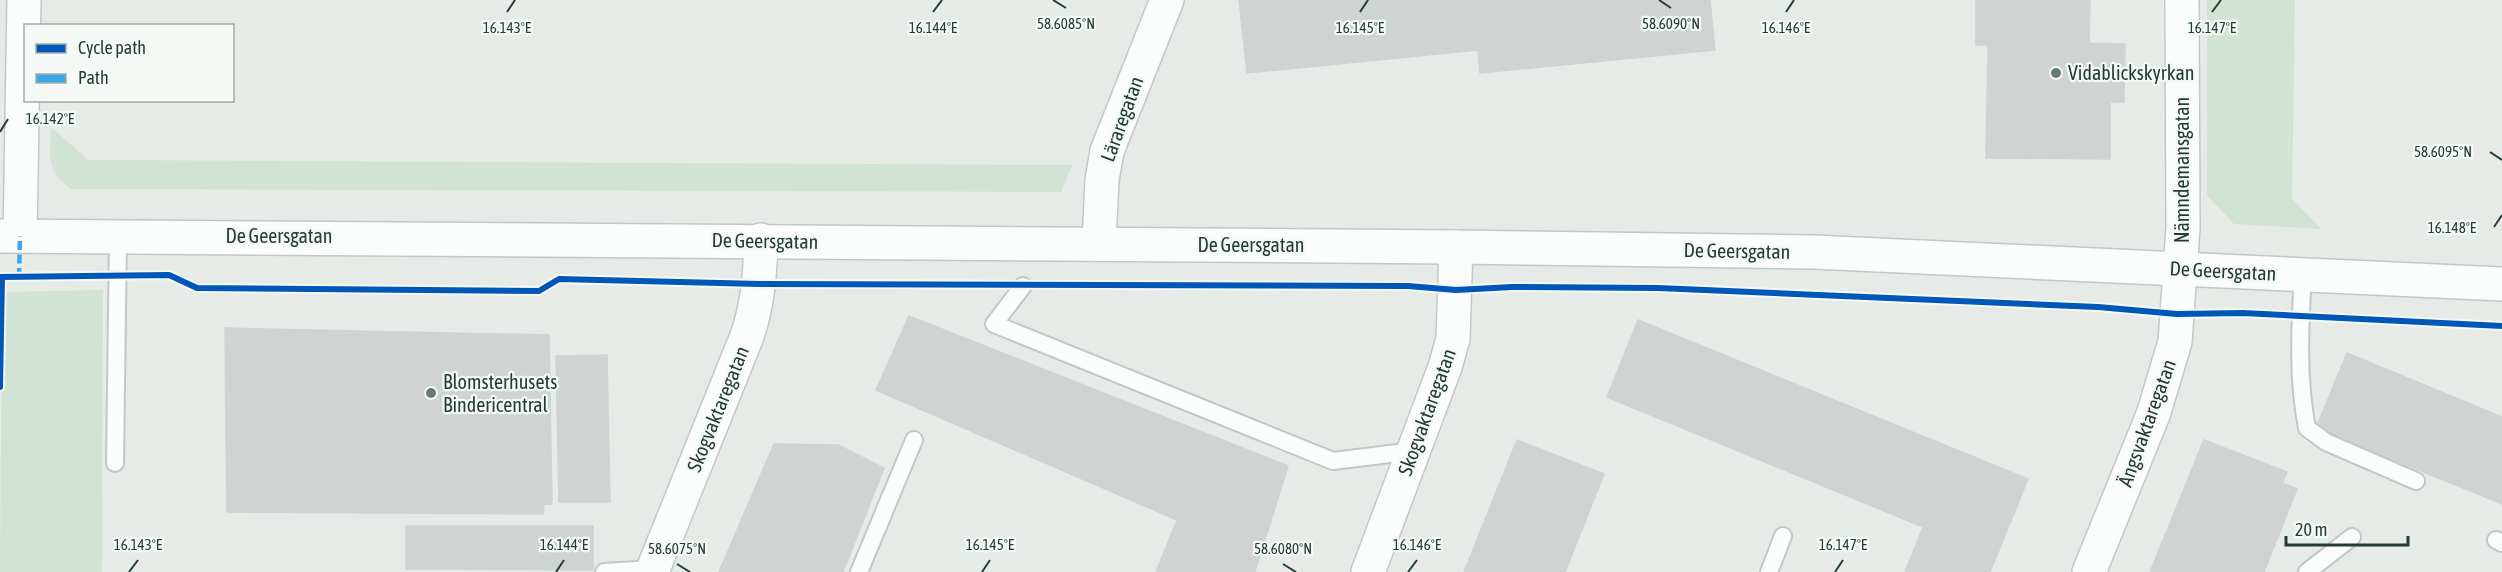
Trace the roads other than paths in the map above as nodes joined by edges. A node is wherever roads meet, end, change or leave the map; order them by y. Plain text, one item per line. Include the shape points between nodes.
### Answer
1 (1167, 0) edge
2 (2182, 0) edge
3 (16, 5) edge
4 (118, 235) junction
5 (10, 236) edge
6 (762, 240) junction
7 (1100, 244) junction
8 (1456, 246) junction
9 (2181, 269) junction
10 (2303, 274) junction
11 (2502, 284) edge
12 (1023, 286) dead end
13 (914, 440) dead end
14 (1414, 451) junction
15 (115, 463) dead end
16 (2415, 481) dead end
17 (1783, 536) dead end
18 (2352, 537) dead end
19 (653, 571) edge
20 (604, 572) edge
21 (859, 572) edge
22 (1368, 572) edge
23 (1769, 572) edge
24 (2089, 572) edge
25 (2307, 572) edge

1 - 7 main road, Läraregatan via 1107,151
2 - 9 main road, Nämndemansgatan
3 - 5 main road
4 - 5 main road, De Geersgatan
4 - 6 main road, De Geersgatan
4 - 15 lane
6 - 7 main road, De Geersgatan
6 - 19 main road, Skogvaktaregatan via 760,284 750,326
7 - 8 main road, De Geersgatan
8 - 9 main road, De Geersgatan via 1814,252
8 - 14 main road, Skogvaktaregatan via 1453,339
9 - 10 main road, De Geersgatan
9 - 24 main road, Ängsvaktaregatan via 2175,342 2168,370
10 - 11 main road, De Geersgatan
10 - 16 lane via 2301,339 2307,428 2326,442
12 - 14 lane via 994,324 1333,461
13 - 21 lane
14 - 22 main road, Skogvaktaregatan
17 - 23 lane
18 - 25 lane
19 - 20 lane

